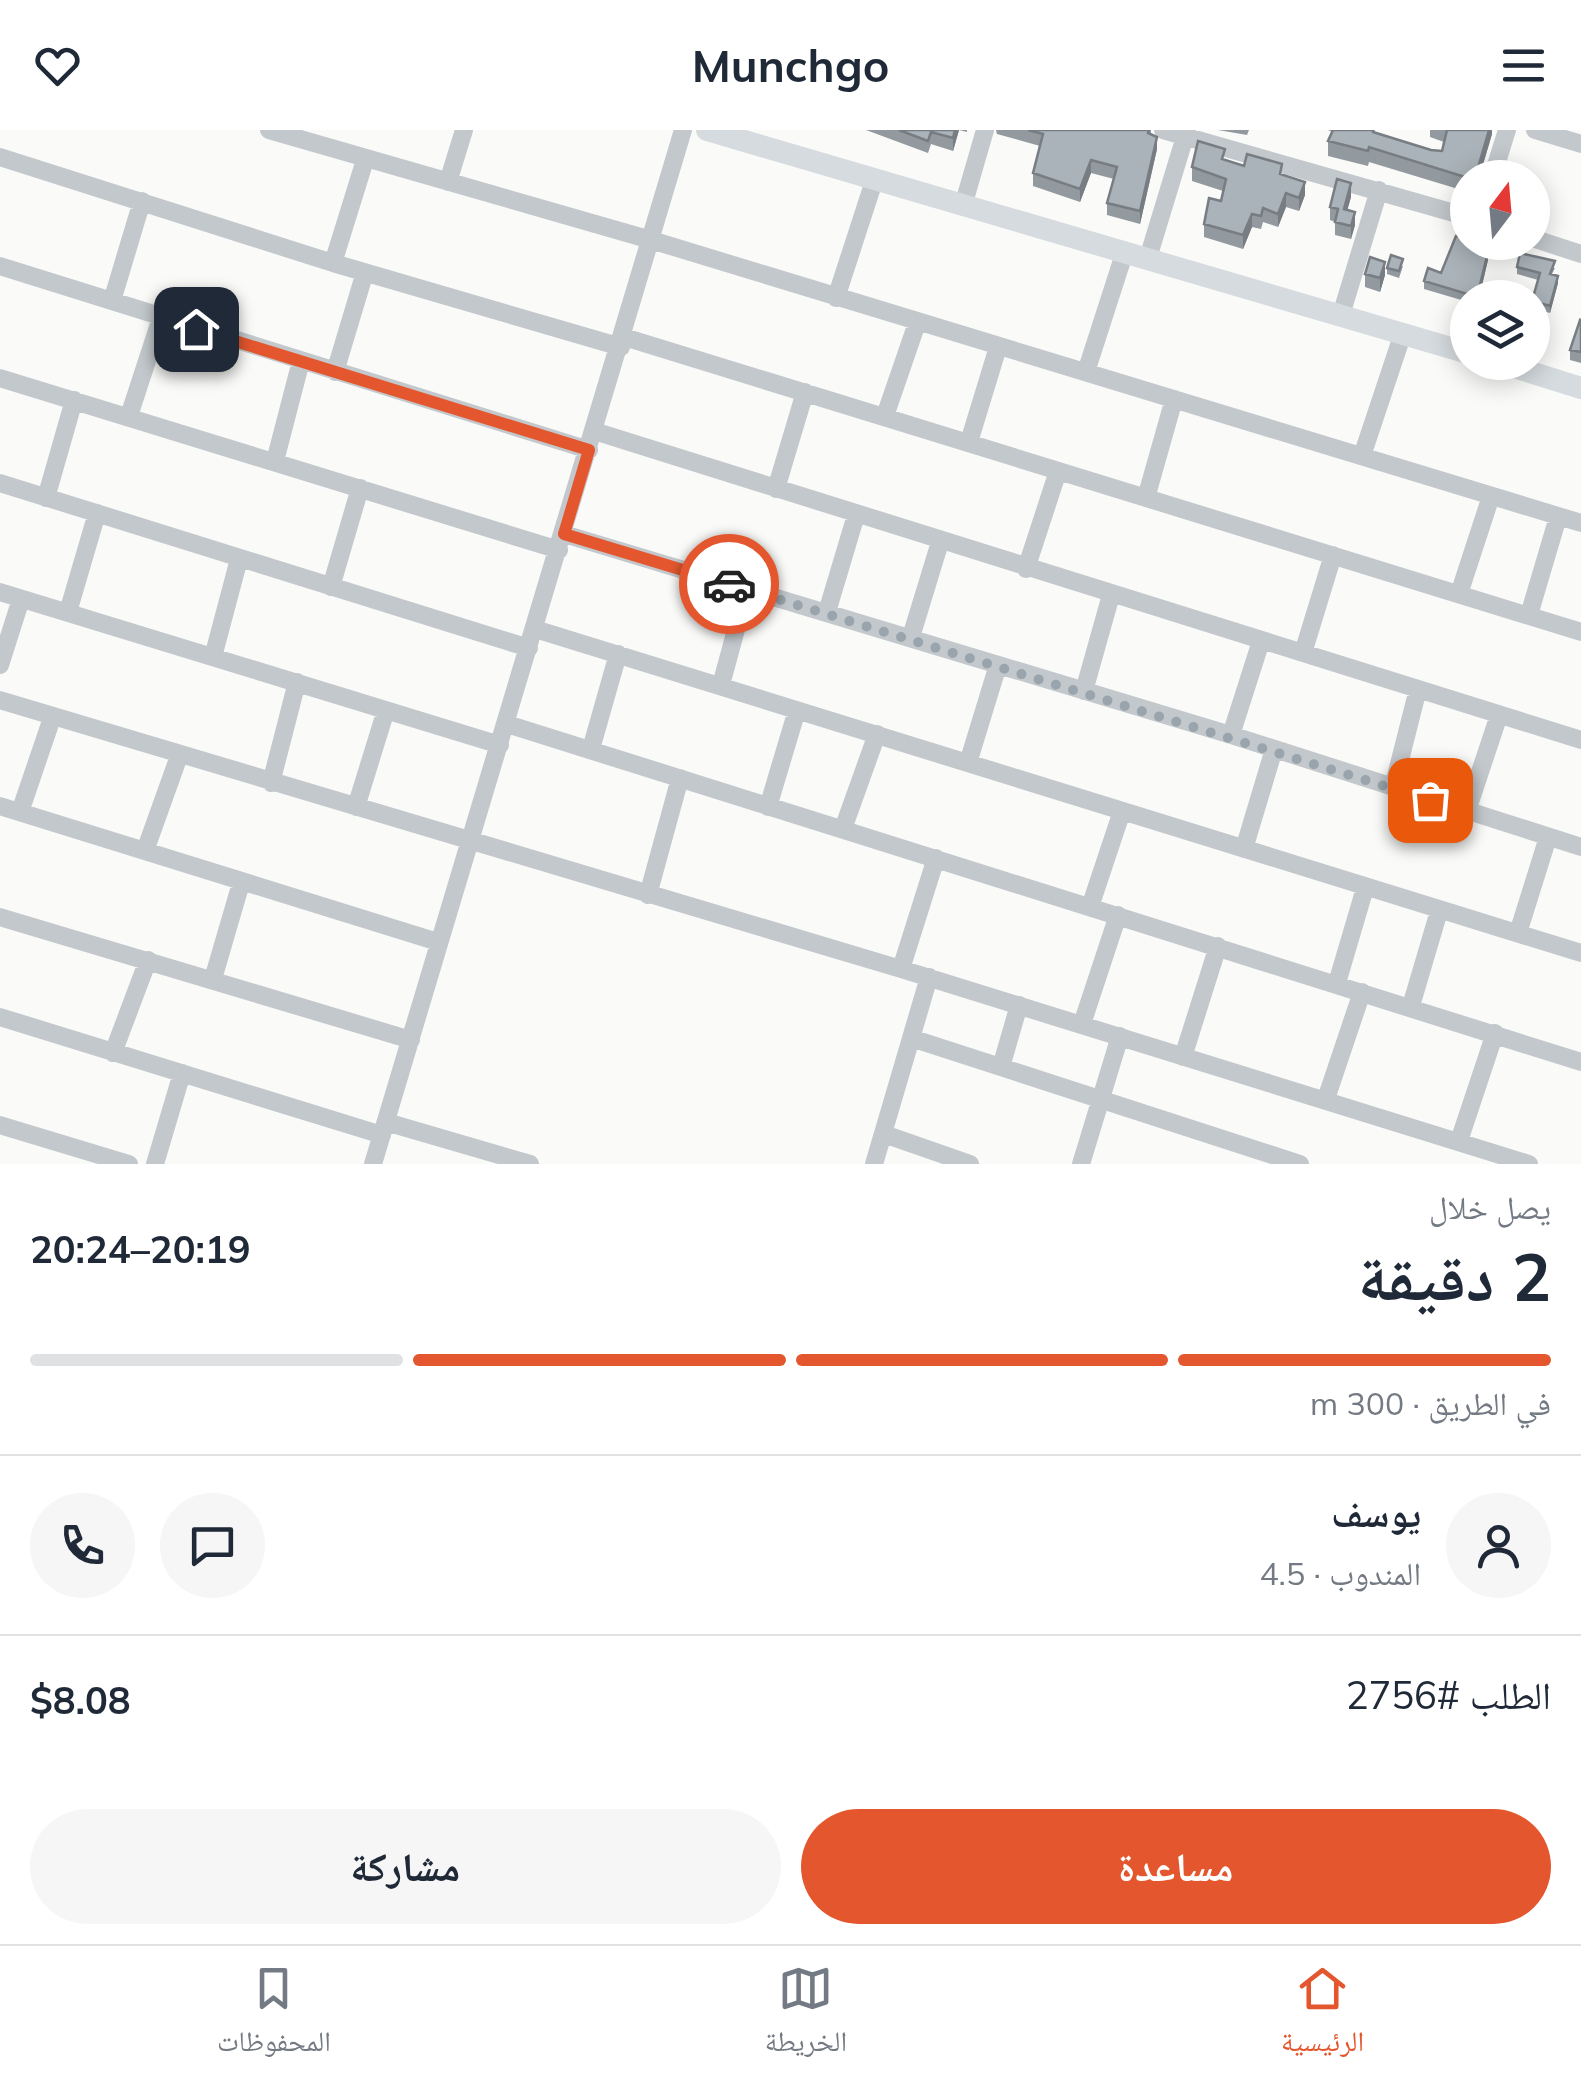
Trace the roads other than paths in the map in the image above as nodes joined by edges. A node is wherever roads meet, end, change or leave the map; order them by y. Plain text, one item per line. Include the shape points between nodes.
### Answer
1 (269, 130) edge
2 (464, 130) edge
3 (683, 130) edge
4 (710, 130) edge
5 (985, 130) edge
6 (1163, 130) edge
7 (1506, 130) edge
8 (1535, 130) edge
9 (1186, 133) edge
10 (1581, 144) edge
11 (0, 157) edge
12 (366, 160) junction
13 (1497, 160) edge
14 (448, 182) junction
15 (874, 182) junction
16 (1379, 190) junction
17 (142, 201) junction
18 (964, 206) junction
19 (1450, 212) edge
20 (651, 240) junction
21 (1550, 244) edge
22 (1581, 254) edge
23 (1136, 255) junction
24 (333, 263) junction
25 (0, 266) edge
26 (365, 272) junction
27 (836, 298) junction
28 (112, 301) junction
29 (1341, 315) junction
30 (161, 318) junction
31 (917, 323) junction
32 (1403, 333) junction
33 (623, 342) junction
34 (998, 347) junction
35 (1450, 347) edge
36 (301, 362) junction
37 (335, 372) junction
38 (1086, 372) junction
39 (0, 378) edge
40 (1550, 378) edge
41 (1581, 388) edge
42 (805, 392) junction
43 (1174, 399) junction
44 (74, 400) junction
45 (129, 416) junction
46 (885, 416) junction
47 (594, 431) junction
48 (969, 442) junction
49 (589, 450) junction
50 (1362, 456) junction
51 (274, 461) junction
52 (1058, 471) junction
53 (0, 484) edge
54 (360, 488) junction
55 (776, 490) junction
56 (1491, 496) junction
57 (46, 498) junction
58 (1146, 498) junction
59 (97, 513) junction
60 (856, 515) junction
61 (1558, 517) junction
62 (1581, 523) edge
63 (562, 542) junction
64 (940, 542) junction
65 (1333, 556) junction
66 (239, 559) junction
67 (1026, 569) junction
68 (331, 587) junction
69 (748, 590) junction
70 (0, 592) edge
71 (1459, 594) junction
72 (1111, 595) junction
73 (21, 599) junction
74 (68, 612) junction
75 (827, 612) junction
76 (1530, 616) junction
77 (1581, 632) edge
78 (912, 637) junction
79 (532, 638) junction
80 (1262, 641) junction
81 (1303, 653) junction
82 (618, 654) junction
83 (212, 657) junction
84 (0, 664) edge
85 (998, 665) junction
86 (297, 682) junction
87 (721, 686) junction
88 (1418, 689) junction
89 (1084, 691) junction
90 (0, 700) edge
91 (386, 710) junction
92 (797, 710) junction
93 (1499, 715) junction
94 (52, 718) junction
95 (506, 724) junction
96 (877, 734) junction
97 (1230, 735) junction
98 (1580, 738) edge
99 (500, 745) junction
100 (590, 749) junction
101 (1274, 749) junction
102 (179, 756) junction
103 (968, 762) junction
104 (680, 778) junction
105 (272, 783) junction
106 (1393, 788) junction
107 (0, 806) edge
108 (356, 807) junction
109 (768, 807) junction
110 (1122, 810) junction
111 (1468, 811) junction
112 (20, 812) junction
113 (842, 830) junction
114 (1548, 837) junction
115 (470, 842) junction
116 (1581, 847) edge
117 (1244, 850) junction
118 (145, 851) junction
119 (936, 858) junction
120 (241, 883) junction
121 (1366, 888) junction
122 (648, 894) junction
123 (1090, 907) junction
124 (1439, 911) junction
125 (1118, 915) junction
126 (0, 916) edge
127 (1518, 933) junction
128 (438, 942) junction
129 (1218, 946) junction
130 (1581, 952) edge
131 (148, 960) junction
132 (902, 969) junction
133 (929, 977) junction
134 (213, 979) junction
135 (1337, 983) junction
136 (1362, 992) junction
137 (1019, 1005) junction
138 (1411, 1006) junction
139 (0, 1016) edge
140 (1082, 1024) junction
141 (1495, 1034) junction
142 (1120, 1036) junction
143 (911, 1038) junction
144 (411, 1040) junction
145 (113, 1053) junction
146 (1184, 1057) junction
147 (1581, 1062) edge
148 (1001, 1067) junction
149 (182, 1074) junction
150 (1102, 1099) junction
151 (1326, 1100) junction
152 (0, 1124) edge
153 (384, 1128) junction
154 (884, 1134) junction
155 (1459, 1141) junction
156 (129, 1164) edge
157 (155, 1164) edge
158 (373, 1164) edge
159 (530, 1164) edge
160 (874, 1164) edge
161 (970, 1164) edge
162 (1081, 1164) edge
163 (1300, 1164) edge
164 (1529, 1164) edge

1 - 12 street
2 - 14 street
3 - 20 street
4 - 15 street
5 - 18 street
6 - 9 street
7 - 13 street
8 - 10 street
9 - 16 street
9 - 23 street
11 - 17 street
12 - 14 street
12 - 24 street
14 - 20 street
15 - 18 street
15 - 27 street
16 - 19 street
16 - 29 street
17 - 24 street
17 - 28 street
18 - 23 street
20 - 27 street
20 - 33 street
21 - 22 street
23 - 29 street
23 - 38 street
24 - 26 street
25 - 28 street
26 - 33 street
26 - 37 street
27 - 31 street
28 - 30 street
29 - 32 street
30 - 36 street
30 - 45 street
31 - 34 street
31 - 46 street
32 - 35 street
32 - 50 street
33 - 42 street
33 - 47 street
34 - 38 street
34 - 48 street
36 - 37 street
36 - 51 street
37 - 49 street
38 - 43 street
39 - 44 street
40 - 41 street
42 - 46 street
42 - 55 street
43 - 50 street
43 - 58 street
44 - 45 street
44 - 57 street
45 - 51 street
46 - 48 street
47 - 49 street
47 - 55 street
48 - 52 street
49 - 63 street
50 - 56 street
51 - 54 street
52 - 58 street
52 - 67 street
53 - 57 street
54 - 63 street
54 - 68 street
55 - 60 street
56 - 61 street
56 - 71 street
57 - 59 street
58 - 65 street
59 - 66 street
59 - 74 street
60 - 64 street
60 - 75 street
61 - 62 street
61 - 76 street
63 - 69 street
63 - 79 street
64 - 67 street
64 - 78 street
65 - 71 street
65 - 81 street
66 - 68 street
66 - 83 street
67 - 72 street
68 - 79 street
69 - 75 street
69 - 87 street
70 - 73 street
71 - 76 street
72 - 80 street
72 - 89 street
73 - 74 street
73 - 84 street
74 - 83 street
75 - 78 street
76 - 77 street
78 - 85 street
79 - 82 street
79 - 95 street
80 - 81 street
80 - 97 street
81 - 88 street
82 - 87 street
82 - 100 street
83 - 86 street
85 - 89 street
85 - 103 street
86 - 91 street
86 - 105 street
87 - 92 street
88 - 93 street
88 - 106 street
89 - 97 street
90 - 94 street
91 - 99 street
91 - 108 street
92 - 96 street
92 - 109 street
93 - 98 street
93 - 111 street
94 - 102 street
94 - 112 street
95 - 99 street
95 - 100 street
96 - 103 street
96 - 113 street
97 - 101 street
99 - 115 street
100 - 104 street
101 - 106 street
101 - 117 street
102 - 105 street
102 - 118 street
103 - 110 street
104 - 109 street
104 - 122 street
105 - 108 street
106 - 111 street
107 - 112 street
108 - 115 street
109 - 113 street
110 - 117 street
110 - 123 street
111 - 114 street
112 - 118 street
113 - 119 street
114 - 116 street
114 - 127 street
115 - 122 street
115 - 128 street
117 - 121 street
118 - 120 street
119 - 123 street
119 - 132 street
120 - 128 street
120 - 134 street
121 - 124 street
121 - 135 street
122 - 132 street
123 - 125 street
124 - 127 street
124 - 138 street
125 - 129 street
125 - 140 street
126 - 131 street
127 - 130 street
128 - 144 street
129 - 135 street
129 - 146 street
131 - 134 street
131 - 145 street
132 - 133 street
133 - 137 street
133 - 143 street
134 - 144 street
135 - 136 street
136 - 138 street
136 - 151 street
137 - 140 street
137 - 148 street
138 - 141 street
139 - 145 street
140 - 142 street
141 - 147 street
141 - 155 street
142 - 146 street
142 - 150 street
143 - 148 street
143 - 154 street
144 - 153 street
145 - 149 street
146 - 151 street
148 - 150 street
149 - 153 street
149 - 157 street
150 - 162 street
150 - 163 street
151 - 155 street
152 - 156 street
153 - 158 street
153 - 159 street
154 - 160 street
154 - 161 street
155 - 164 street

